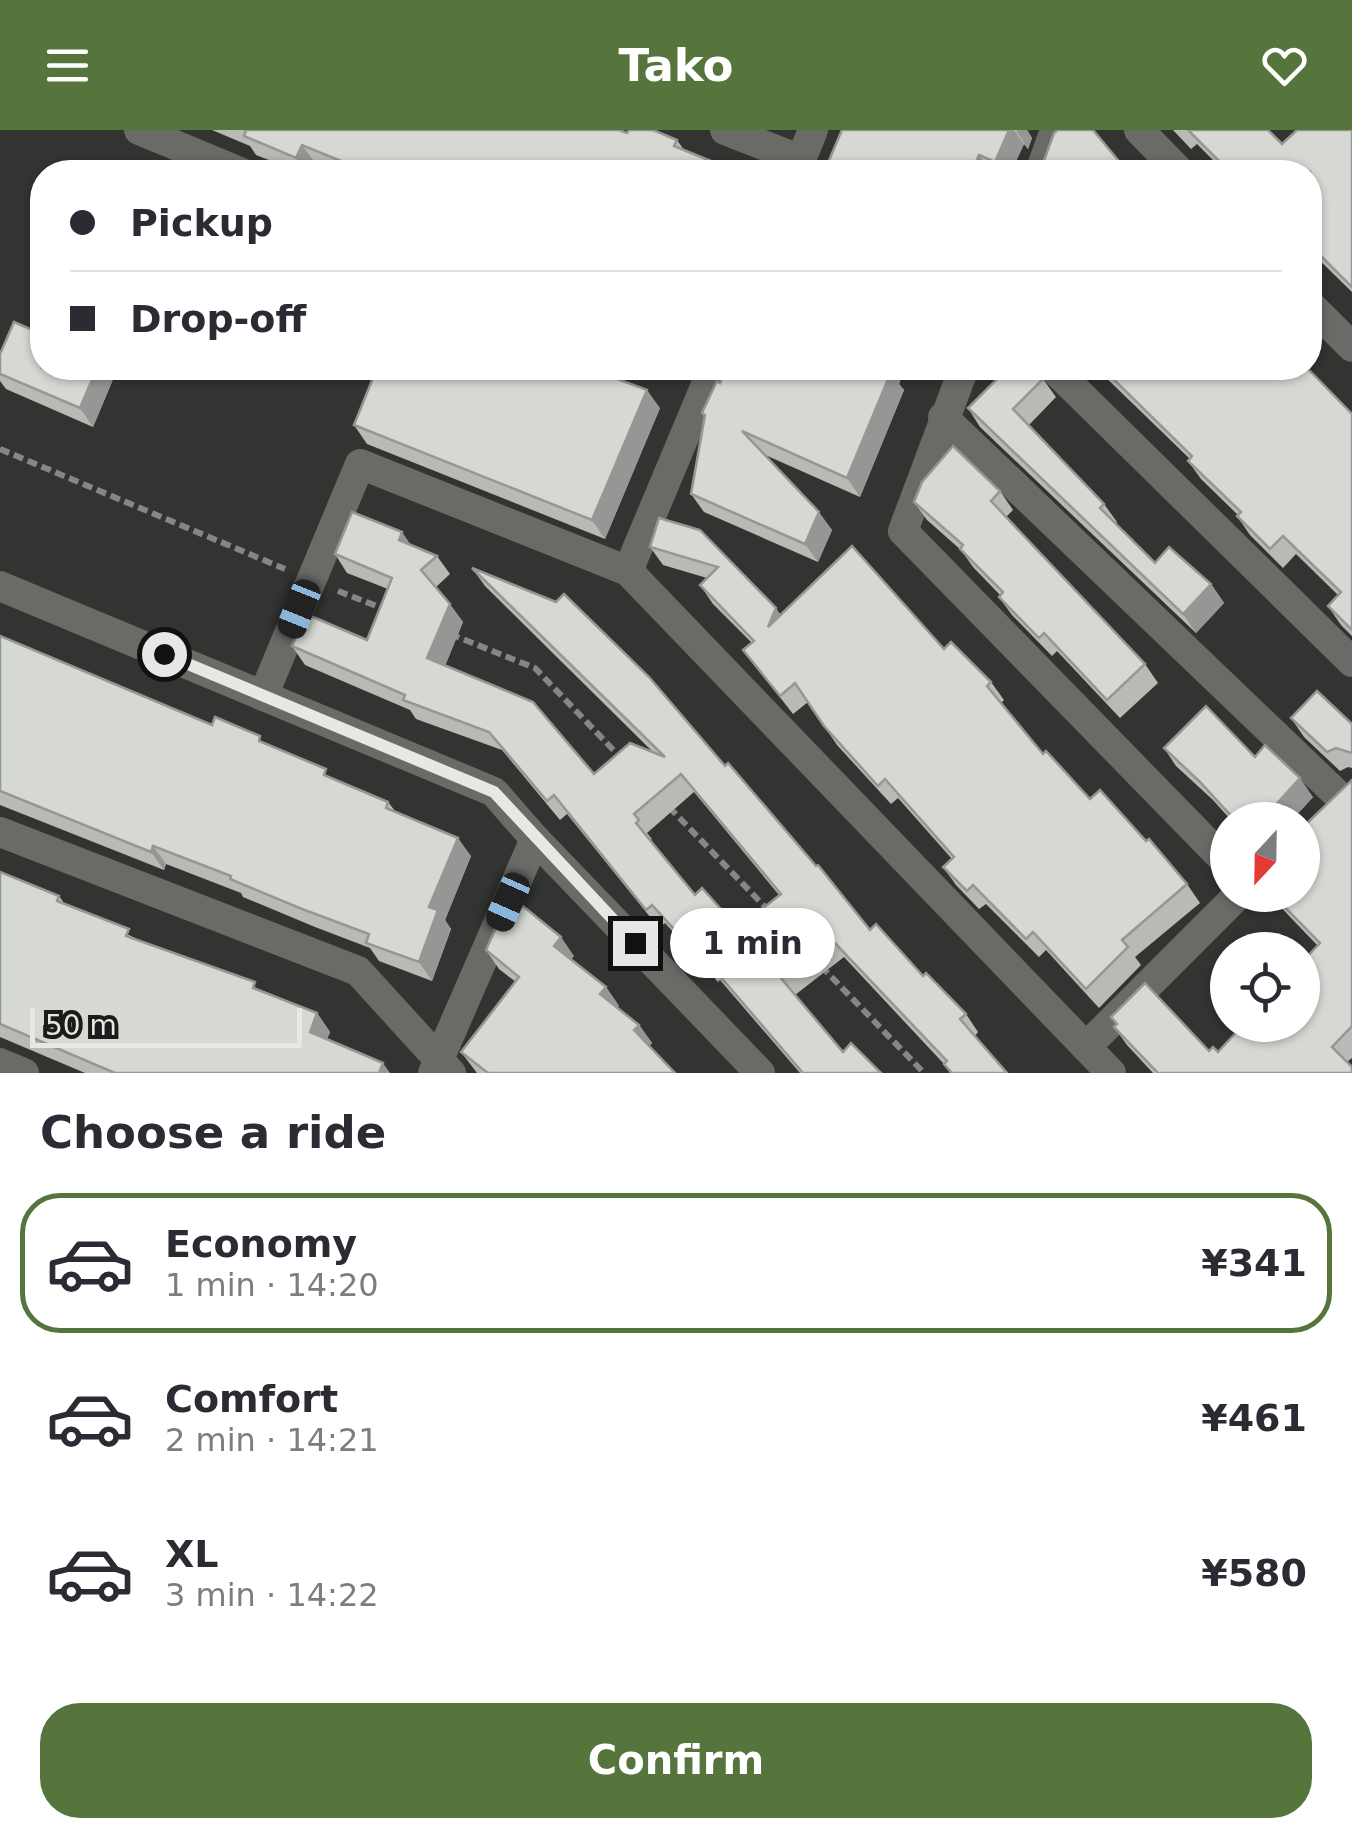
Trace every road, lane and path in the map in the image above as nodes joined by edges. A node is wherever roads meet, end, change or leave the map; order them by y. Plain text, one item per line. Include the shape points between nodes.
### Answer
1 (139, 130) edge
2 (725, 130) edge
3 (813, 130) edge
4 (1056, 130) edge
5 (1138, 130) edge
6 (211, 160) edge
7 (787, 160) edge
8 (801, 160) edge
9 (1045, 160) edge
10 (1168, 160) edge
11 (1322, 316) edge
12 (1352, 347) edge
13 (705, 380) edge
14 (959, 380) edge
15 (1064, 380) edge
16 (943, 417) junction
17 (0, 449) edge
18 (628, 572) junction
19 (311, 580) junction
20 (0, 586) edge
21 (398, 614) edge
22 (449, 634) edge
23 (1352, 662) edge
24 (263, 696) junction
25 (629, 766) edge
26 (1346, 791) edge
27 (656, 794) edge
28 (1320, 816) edge
29 (0, 832) edge
30 (536, 839) junction
31 (1210, 846) edge
32 (1221, 912) edge
33 (776, 920) edge
34 (817, 961) edge
35 (1086, 1046) junction
36 (0, 1063) edge
37 (441, 1069) edge
38 (24, 1073) edge
39 (760, 1073) edge
40 (924, 1073) edge
41 (1112, 1073) edge

1 - 6 street
2 - 7 street
3 - 8 street
4 - 9 street
5 - 10 street
11 - 12 street
13 - 18 street
14 - 16 street
15 - 23 street
16 - 26 street
16 - 31 street via 904,531
17 - 19 path
18 - 19 street via 360,464
18 - 35 street
19 - 21 path
19 - 24 street
20 - 24 street
22 - 25 path via 535,668
24 - 30 street via 494,792
26 - 28 street
27 - 33 path
29 - 37 street via 358,971
30 - 37 street
30 - 39 street
32 - 35 street
34 - 40 path
35 - 41 street
36 - 38 street

